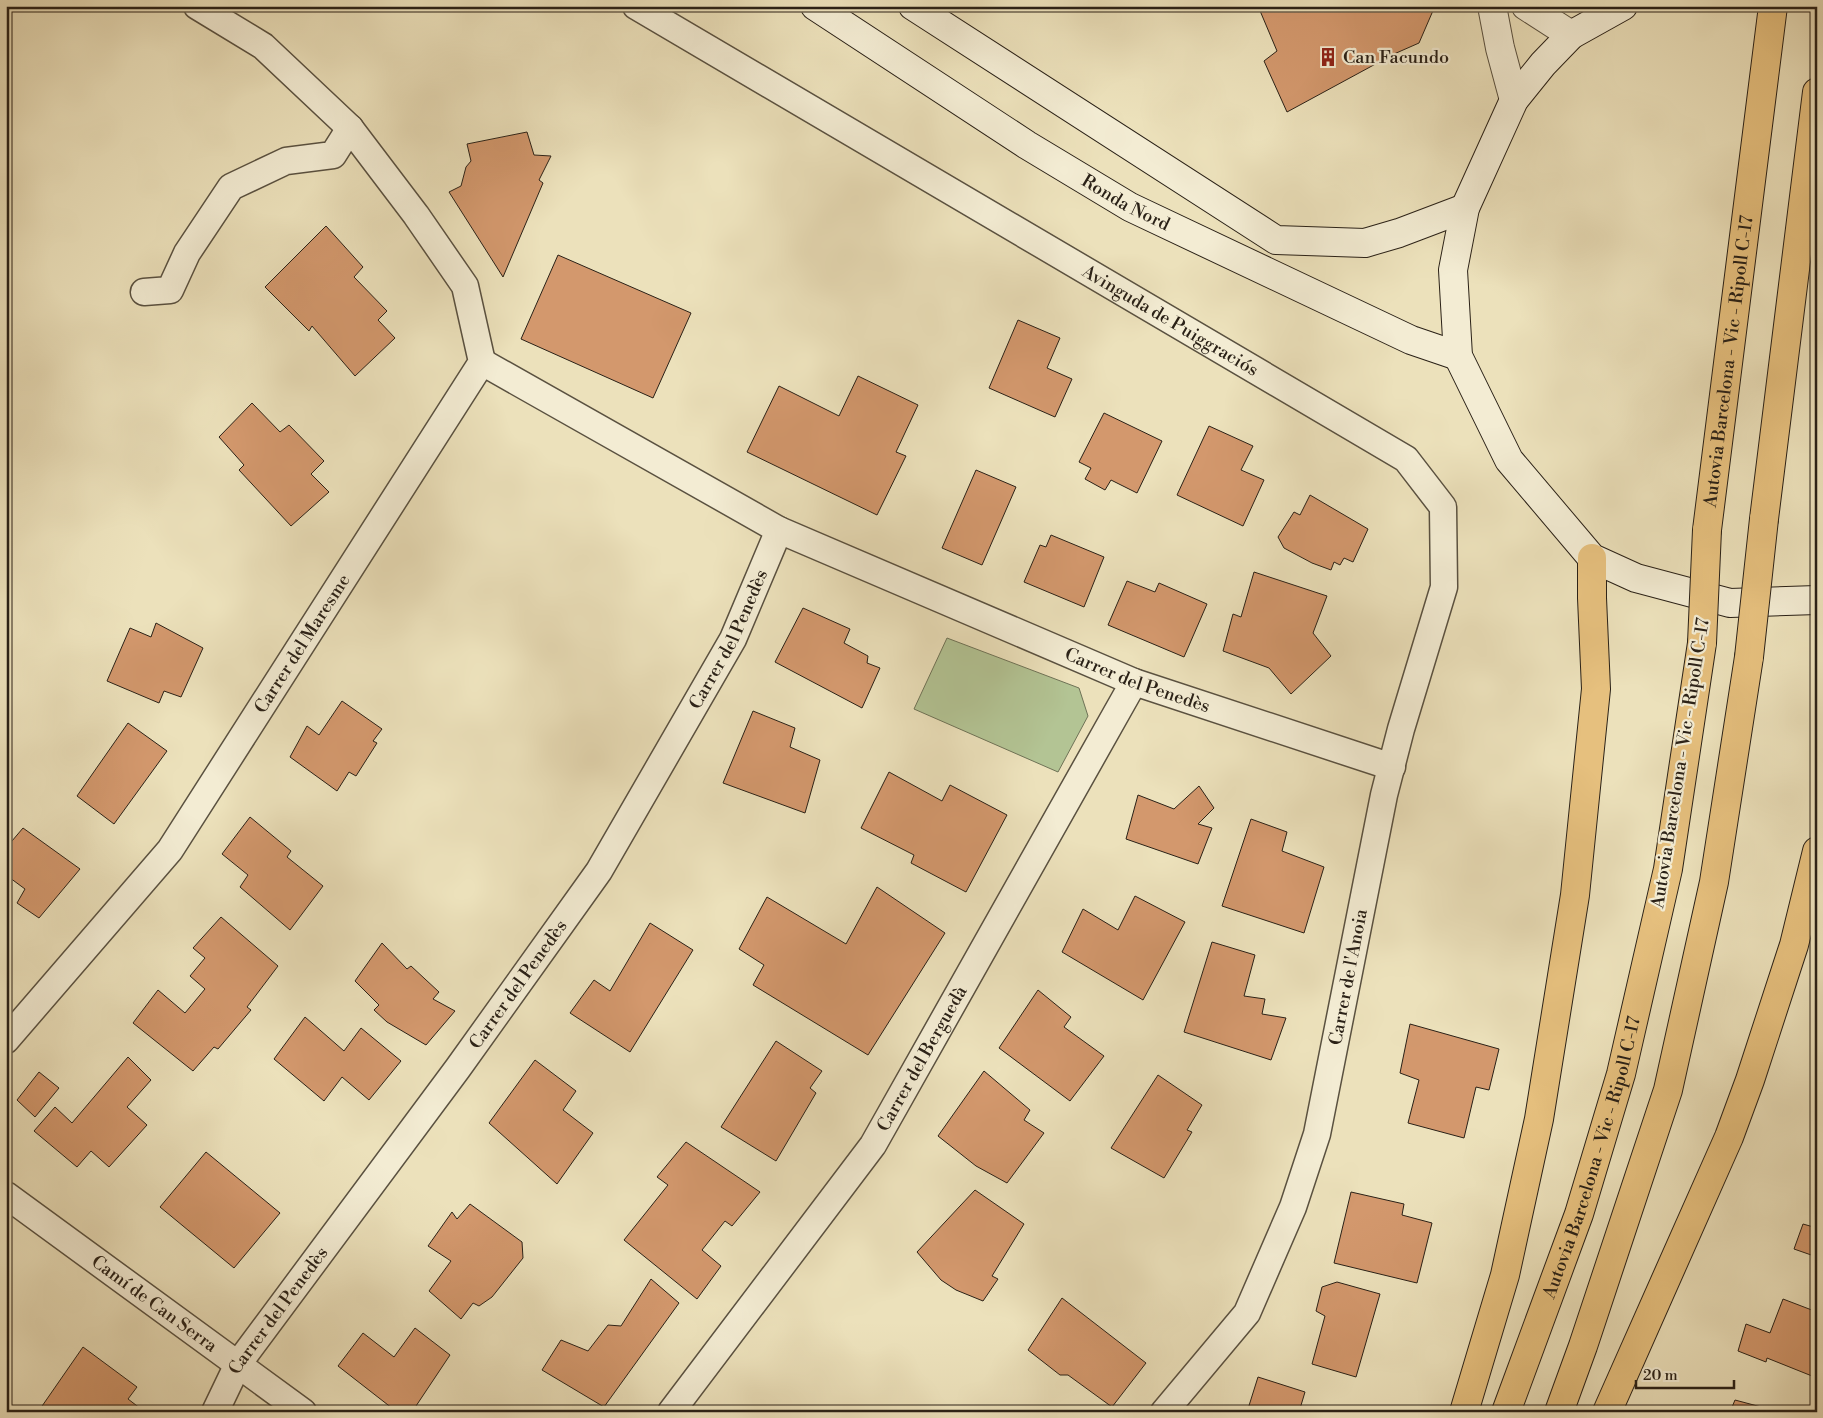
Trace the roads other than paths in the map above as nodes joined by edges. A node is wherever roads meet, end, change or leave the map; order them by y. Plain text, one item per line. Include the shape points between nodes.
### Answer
1 (197, 6) edge
2 (636, 6) edge
3 (814, 6) edge
4 (913, 6) edge
5 (1492, 6) edge
6 (1526, 6) edge
7 (1623, 6) edge
8 (1773, 6) edge
9 (1571, 35) junction
10 (1817, 92) edge
11 (1514, 100) junction
12 (350, 128) junction
13 (1465, 208) junction
14 (144, 292) dead end
15 (1458, 356) junction
16 (482, 362) junction
17 (1443, 507) joint
18 (779, 530) junction
19 (1592, 558) junction
20 (1817, 600) edge
21 (1134, 682) junction
22 (1392, 767) junction
23 (1817, 851) edge
24 (6, 1040) edge
25 (6, 1195) edge
26 (238, 1364) junction
27 (215, 1412) edge
28 (303, 1412) edge
29 (671, 1412) edge
30 (1164, 1412) edge
31 (1464, 1412) edge
32 (1506, 1412) edge
33 (1559, 1412) edge
34 (1608, 1412) edge

1 - 12 street via 262,46
2 - 17 street, Avinguda de Puiggraciós via 1406,459
3 - 15 main road, Ronda Nord via 1027,145 1130,207 1411,340
4 - 13 main road via 1276,240 1365,243
5 - 11 main road
6 - 9 main road
7 - 9 main road
8 - 32 highway, Autovia Barcelona - Vic - Ripoll C-17, bridge via 1707,530 1702,642 1668,869 1621,1074 1579,1214
9 - 11 main road
10 - 33 highway, bridge via 1749,657 1714,882 1668,1090
11 - 13 main road
12 - 14 street via 333,155 286,161 231,186 187,253 170,290
12 - 16 street via 465,286
13 - 15 main road via 1453,270
15 - 19 main road via 1508,460
16 - 18 street, Carrer del Penedès
16 - 24 street, Carrer del Maresme via 170,850
17 - 22 street, Carrer de l'Anoia via 1444,587
18 - 21 street, Carrer del Penedès
18 - 26 street, Carrer del Penedès via 733,639 599,871 458,1068
19 - 20 main road via 1636,578 1730,603
19 - 31 highway via 1596,689 1575,895 1539,1119 1506,1275
21 - 22 street, Carrer del Penedès
21 - 29 street, Carrer del Berguedà via 873,1145
22 - 30 street, Carrer de l'Anoia via 1317,1134 1292,1207 1247,1313
23 - 34 highway via 1794,945 1729,1137
25 - 26 street, Camí de Can Serra
26 - 27 street, Carrer del Penedès
26 - 28 street, Camí de Can Serra

